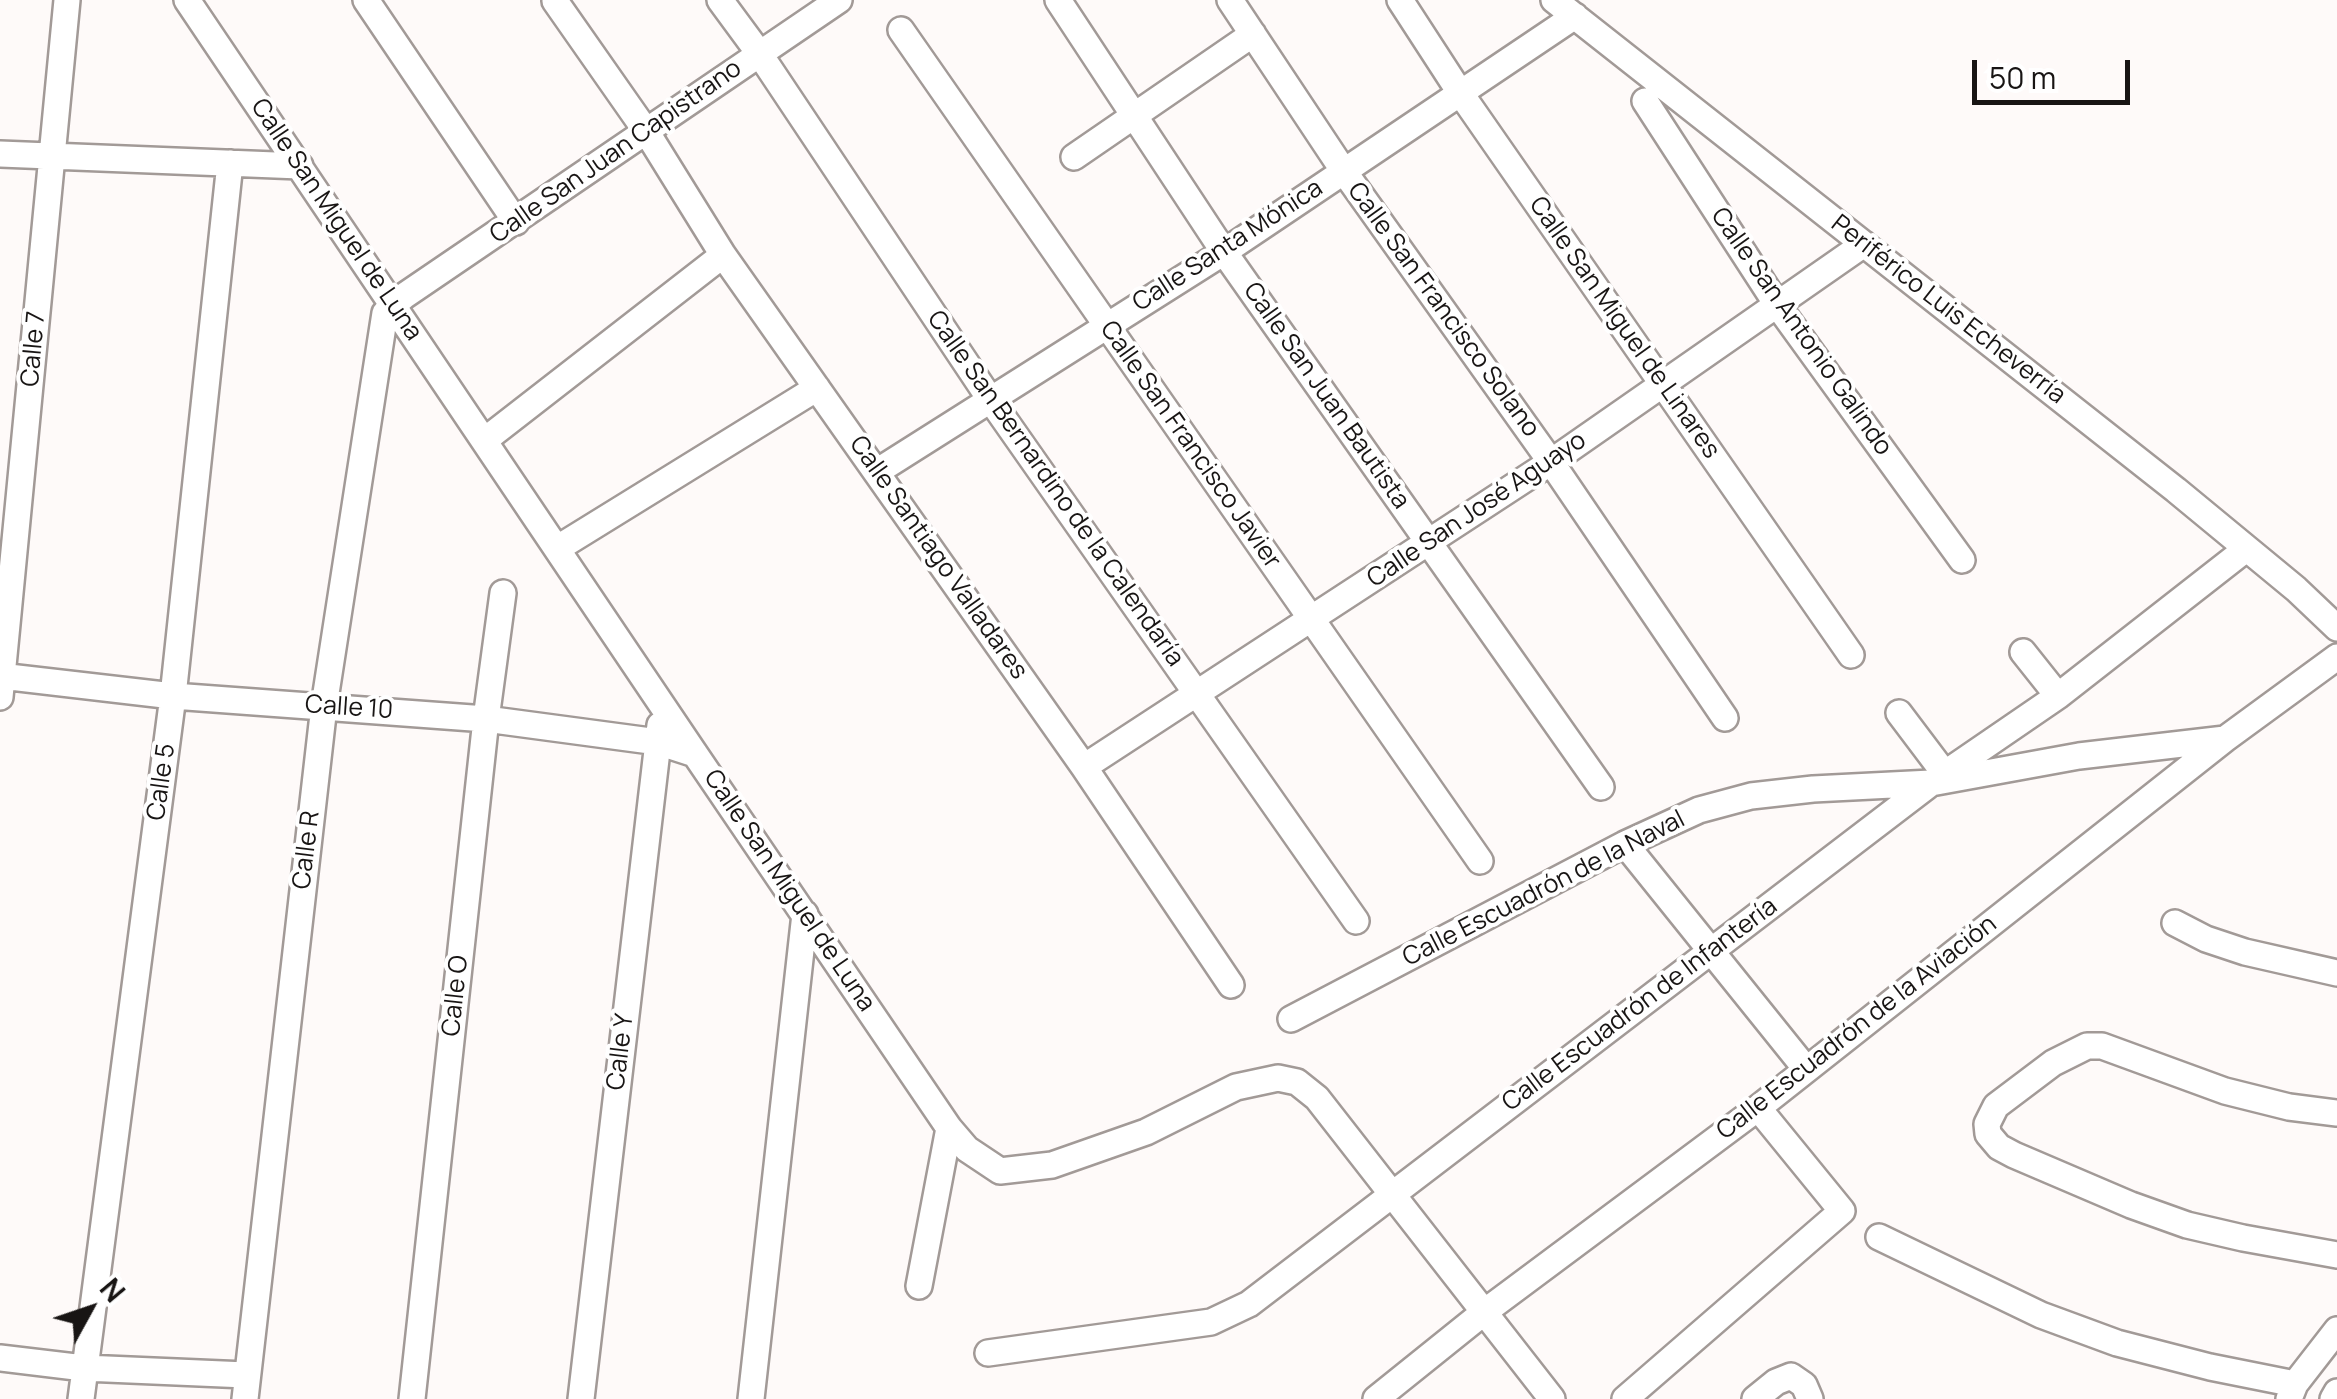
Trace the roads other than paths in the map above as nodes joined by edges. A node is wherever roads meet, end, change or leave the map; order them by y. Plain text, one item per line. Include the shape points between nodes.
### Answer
1 (67, 0) edge
2 (186, 0) edge
3 (366, 0) edge
4 (720, 0) edge
5 (839, 0) edge
6 (1058, 0) edge
7 (1230, 0) edge
8 (1400, 0) edge
9 (1554, 0) edge
10 (555, 1) edge
11 (1575, 16) junction
12 (900, 30) dead end
13 (1253, 34) junction
14 (759, 54) junction
15 (1461, 94) junction
16 (1645, 101) dead end
17 (1134, 116) junction
18 (646, 131) junction
19 (0, 154) edge
20 (52, 156) junction
21 (1074, 157) dead end
22 (230, 163) junction
23 (300, 166) junction
24 (1344, 170) junction
25 (516, 222) junction
26 (1864, 244) junction
27 (1224, 252) junction
28 (723, 256) junction
29 (392, 305) junction
30 (1778, 306) junction
31 (1106, 325) junction
32 (1664, 384) junction
33 (817, 388) junction
34 (990, 400) junction
35 (485, 440) junction
36 (1552, 462) junction
37 (878, 471) junction
38 (1430, 542) junction
39 (558, 548) junction
40 (2246, 549) junction
41 (1962, 560) dead end
42 (503, 593) dead end
43 (1312, 619) junction
44 (2337, 628) edge
45 (2023, 652) dead end
46 (1851, 656) dead end
47 (2337, 658) edge
48 (1, 683) edge
49 (1199, 694) junction
50 (173, 696) junction
51 (2058, 696) junction
52 (662, 705) junction
53 (324, 706) junction
54 (1899, 714) dead end
55 (1724, 718) dead end
56 (486, 719) junction
57 (2224, 739) junction
58 (658, 742) junction
59 (695, 754) junction
60 (1084, 767) junction
61 (1938, 779) junction
62 (1601, 787) dead end
63 (1624, 844) junction
64 (1480, 861) dead end
65 (805, 914) junction
66 (1356, 921) dead end
67 (2174, 923) dead end
68 (1711, 951) junction
69 (2337, 974) edge
70 (1231, 985) dead end
71 (1291, 1019) dead end
72 (1806, 1069) junction
73 (1758, 1108) junction
74 (2337, 1114) edge
75 (949, 1128) junction
76 (1393, 1193) junction
77 (1879, 1238) dead end
78 (2337, 1255) edge
79 (919, 1286) dead end
80 (1483, 1314) junction
81 (2337, 1330) edge
82 (988, 1353) dead end
83 (0, 1358) edge
84 (84, 1368) junction
85 (245, 1387) edge
86 (2292, 1392) edge
87 (2337, 1392) edge
88 (81, 1399) edge
89 (412, 1399) edge
90 (581, 1399) edge
91 (751, 1399) edge
92 (1376, 1399) edge
93 (1552, 1399) edge
94 (1625, 1399) edge
95 (1755, 1399) edge
96 (1810, 1399) edge
97 (2333, 1399) edge

1 - 20 street, Calle 7
2 - 23 street, Calle San Miguel de Luna
3 - 25 street
4 - 14 street, Calle San Bernardino de la Calendaría
5 - 14 street, Calle San Juan Capistrano
6 - 17 street, Calle San Juan Bautista
7 - 13 street, Calle San Francisco Solano
8 - 15 street, Calle San Miguel de Linares
9 - 11 street, Periférico Luis Echeverría
10 - 18 street, Calle Santiago Valladares
11 - 15 street, Calle Santa Mónica
11 - 26 street, Periférico Luis Echeverría
12 - 31 street, Calle San Francisco Javier
13 - 17 street
13 - 24 street, Calle San Francisco Solano
14 - 18 street, Calle San Juan Capistrano
14 - 34 street, Calle San Bernardino de la Calendaría
15 - 24 street, Calle Santa Mónica
15 - 32 street, Calle San Miguel de Linares
16 - 30 street, Calle San Antonio Galindo
17 - 21 street
17 - 27 street, Calle San Juan Bautista
18 - 25 street, Calle San Juan Capistrano
18 - 28 street, Calle Santiago Valladares
19 - 20 street
20 - 22 street
20 - 48 street, Calle 7
22 - 23 street
22 - 50 street, Calle 5
23 - 29 street, Calle San Miguel de Luna
24 - 27 street, Calle Santa Mónica
24 - 36 street, Calle San Francisco Solano
25 - 29 street, Calle San Juan Capistrano
26 - 30 street, Calle San José Aguayo
26 - 40 street, Periférico Luis Echeverría
27 - 31 street, Calle Santa Mónica
27 - 38 street, Calle San Juan Bautista
28 - 33 street, Calle Santiago Valladares
28 - 35 street
29 - 35 street, Calle San Miguel de Luna
29 - 53 street, Calle R via 382,326
30 - 32 street, Calle San José Aguayo
30 - 41 street, Calle San Antonio Galindo
31 - 34 street, Calle Santa Mónica
31 - 43 street, Calle San Francisco Javier
32 - 36 street, Calle San José Aguayo
32 - 46 street, Calle San Miguel de Linares
33 - 37 street, Calle Santiago Valladares
33 - 39 street
34 - 37 street, Calle Santa Mónica
34 - 49 street, Calle San Bernardino de la Calendaría
35 - 39 street, Calle San Miguel de Luna
36 - 38 street, Calle San José Aguayo
36 - 55 street, Calle San Francisco Solano
37 - 60 street, Calle Santiago Valladares
38 - 43 street, Calle San José Aguayo
38 - 62 street, Calle San Juan Bautista
39 - 52 street, Calle San Miguel de Luna
40 - 44 street, Periférico Luis Echeverría
40 - 51 street, Calle Escuadrón de Infantería
42 - 56 street, Calle O
43 - 49 street, Calle San José Aguayo
43 - 64 street, Calle San Francisco Javier
45 - 51 street
47 - 57 street, Calle Escuadrón de la Aviación
48 - 50 street, Calle 10
49 - 60 street, Calle San José Aguayo
49 - 66 street, Calle San Bernardino de la Calendaría
50 - 53 street, Calle 10
50 - 84 street, Calle 5
51 - 61 street, Calle Escuadrón de Infantería
52 - 58 street, Calle Y
52 - 59 street, Calle San Miguel de Luna
53 - 56 street, Calle 10
53 - 85 street, Calle R
54 - 61 street
56 - 58 street, Calle 10
56 - 89 street, Calle O
57 - 61 street, Calle Escuadrón de la Naval
57 - 72 street, Calle Escuadrón de la Aviación
58 - 59 street, Calle 10
58 - 90 street, Calle Y
59 - 65 street, Calle San Miguel de Luna
60 - 70 street, Calle Santiago Valladares
61 - 63 street, Calle Escuadrón de la Naval via 1751,796 1699,810
61 - 68 street, Calle Escuadrón de Infantería
63 - 68 street
63 - 71 street, Calle Escuadrón de la Naval
65 - 75 street, Calle San Miguel de Luna
65 - 91 street
67 - 69 street via 2244,952
68 - 72 street
68 - 76 street, Calle Escuadrón de Infantería
72 - 73 street, Calle Escuadrón de la Aviación
73 - 80 street, Calle Escuadrón de la Aviación
73 - 94 street via 1842,1211
74 - 78 street via 2225,1091 2087,1046 1996,1106 1987,1124 1999,1147 2131,1205 2187,1225
75 - 76 street, Calle San Miguel de Luna via 985,1162 1026,1170 1146,1132 1236,1087 1278,1078 1317,1098
75 - 79 street
76 - 80 street, Calle San Miguel de Luna
76 - 82 street, Calle Escuadrón de Infantería via 1229,1315
77 - 86 street via 2041,1315
80 - 92 street, Calle Escuadrón de la Aviación
80 - 93 street, Calle San Miguel de Luna
81 - 86 street
83 - 84 street
84 - 85 street
84 - 88 street, Calle 5
87 - 97 street
95 - 96 street via 1792,1376

